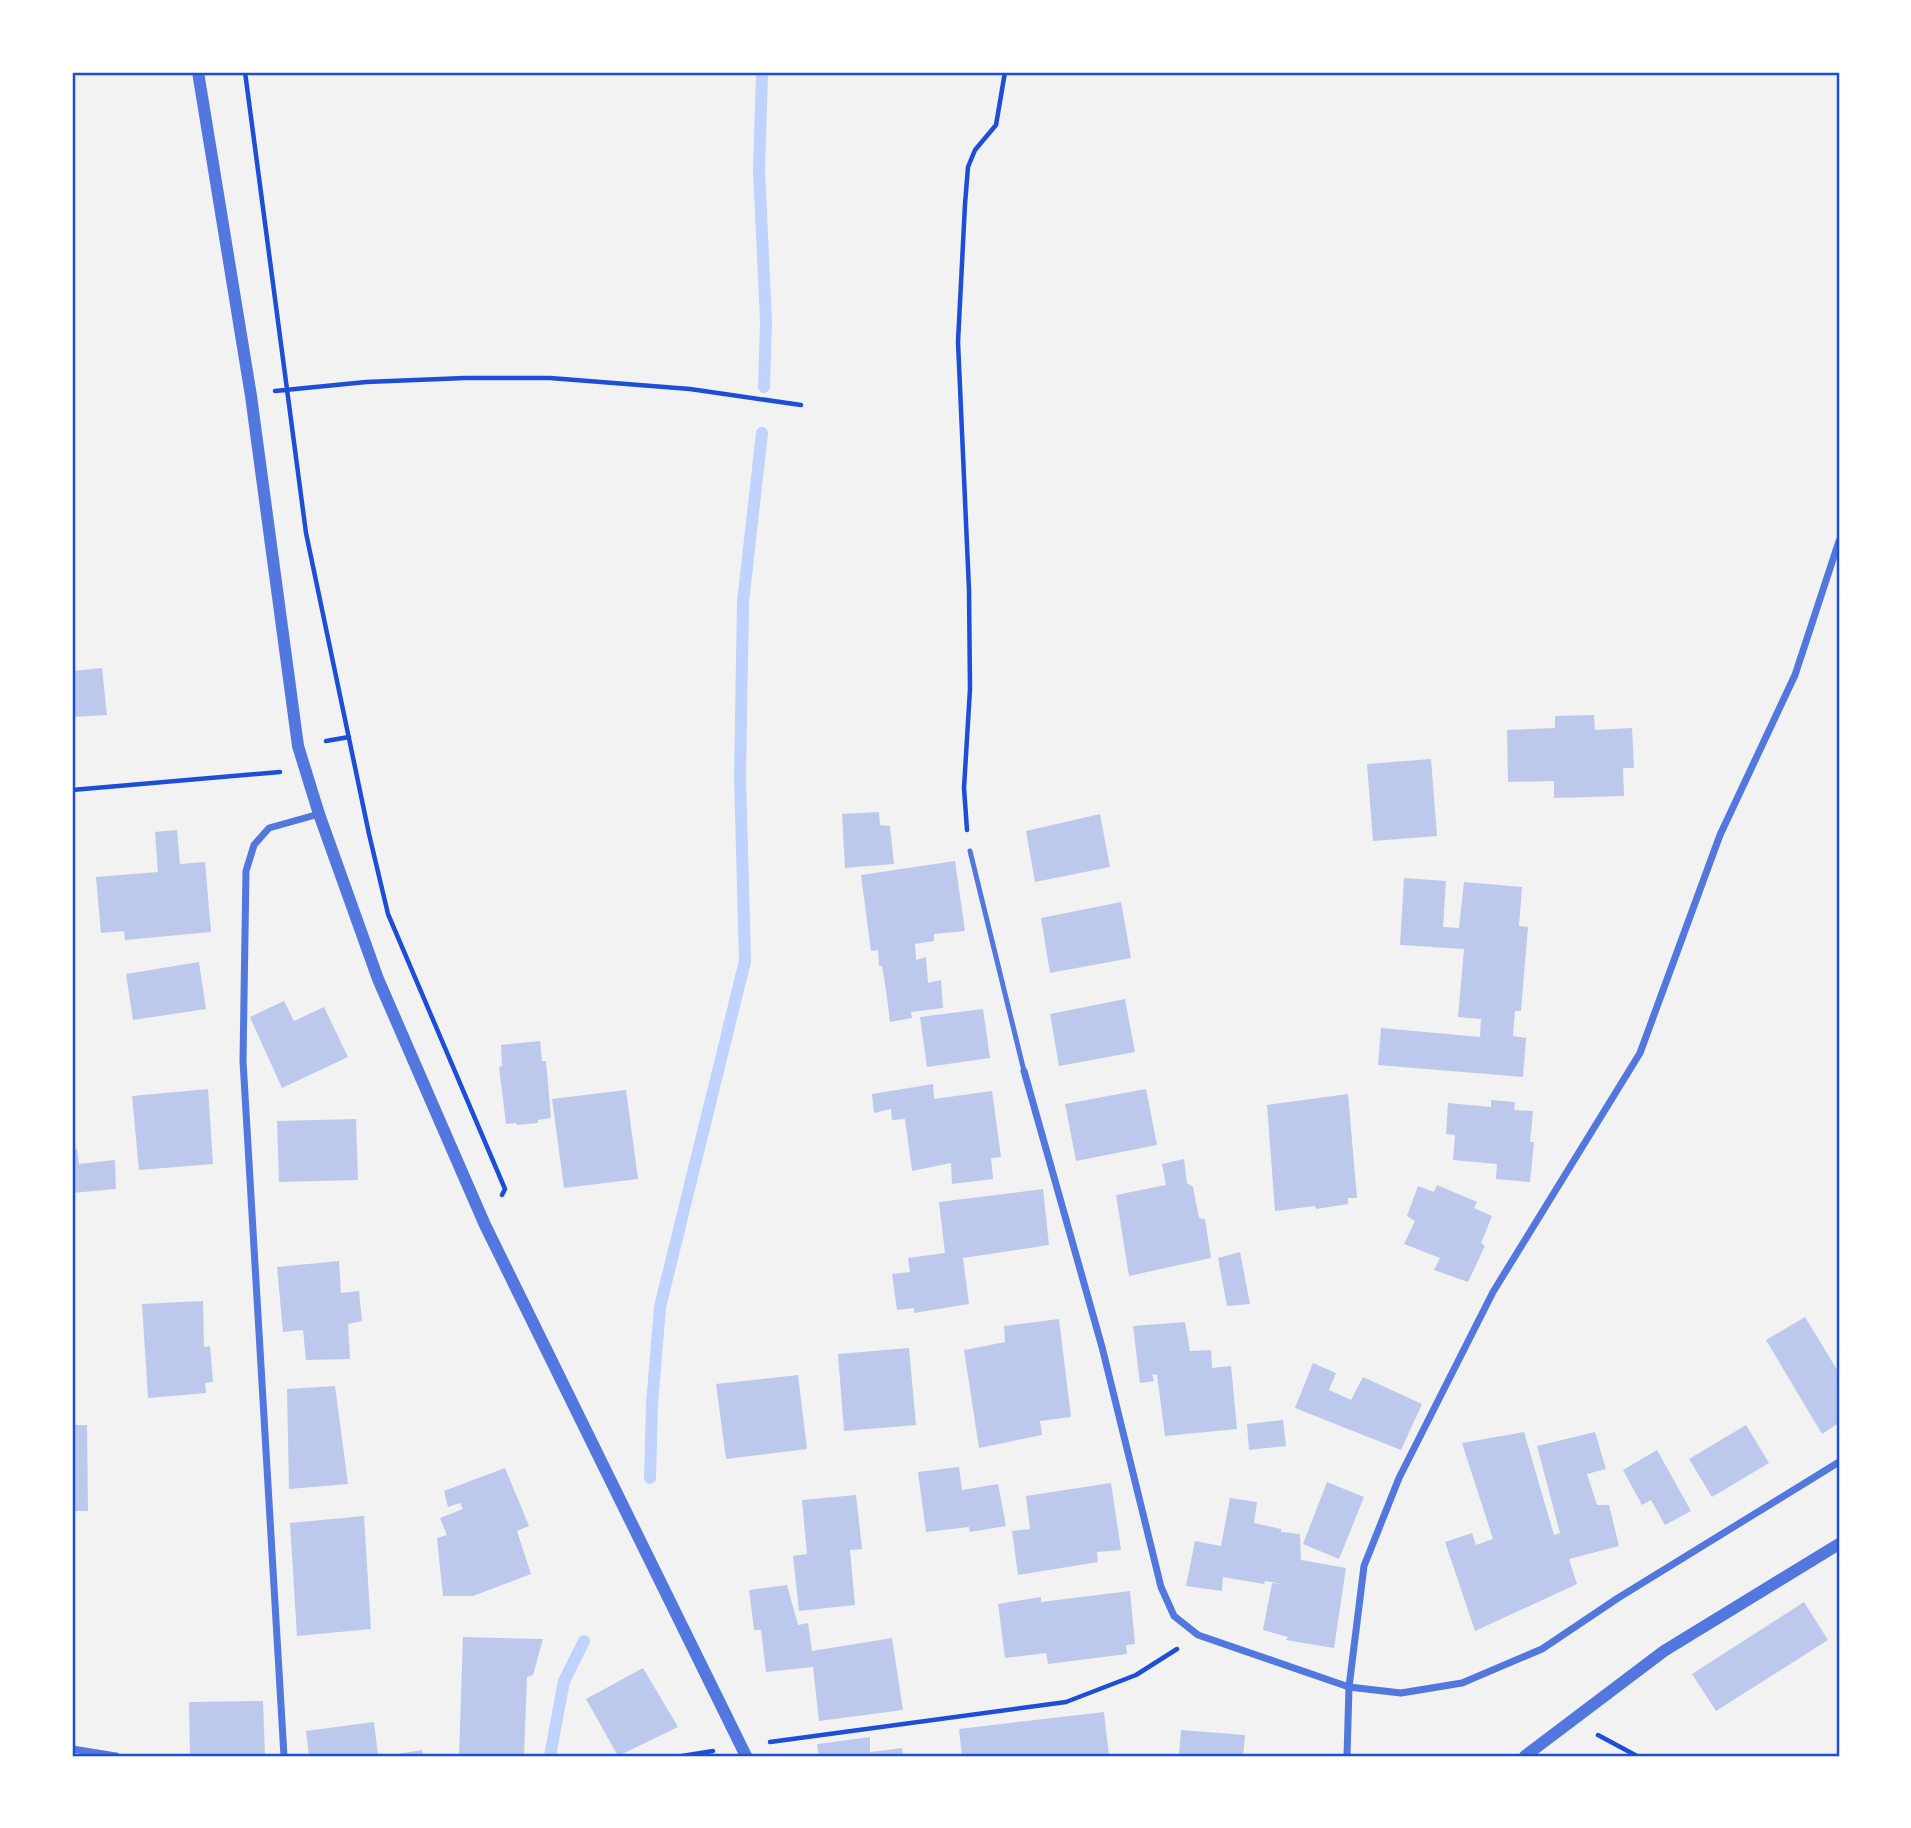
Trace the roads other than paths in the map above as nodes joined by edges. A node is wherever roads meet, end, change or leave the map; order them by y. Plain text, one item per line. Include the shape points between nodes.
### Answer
1 (198, 72) edge
2 (1839, 541) edge
3 (319, 814) junction
4 (970, 851) road end
5 (1024, 1071) joint
6 (1839, 1462) edge
7 (1839, 1544) edge
8 (1349, 1688) junction
9 (72, 1749) edge
10 (743, 1751) edge
11 (116, 1756) edge
12 (284, 1756) edge
13 (1347, 1756) edge
14 (1525, 1756) edge

1 - 3 street via 250,396 298,747
2 - 8 street via 1795,675 1720,835 1640,1053 1493,1292 1399,1478 1364,1566
3 - 10 street via 378,979 485,1225
3 - 12 street via 269,828 254,845 246,871 243,1061
4 - 5 lane
5 - 8 street via 1102,1347 1161,1587 1174,1616 1198,1635
6 - 8 street via 1542,1649 1462,1683 1401,1693
7 - 14 street via 1664,1651
8 - 13 street
9 - 11 street

